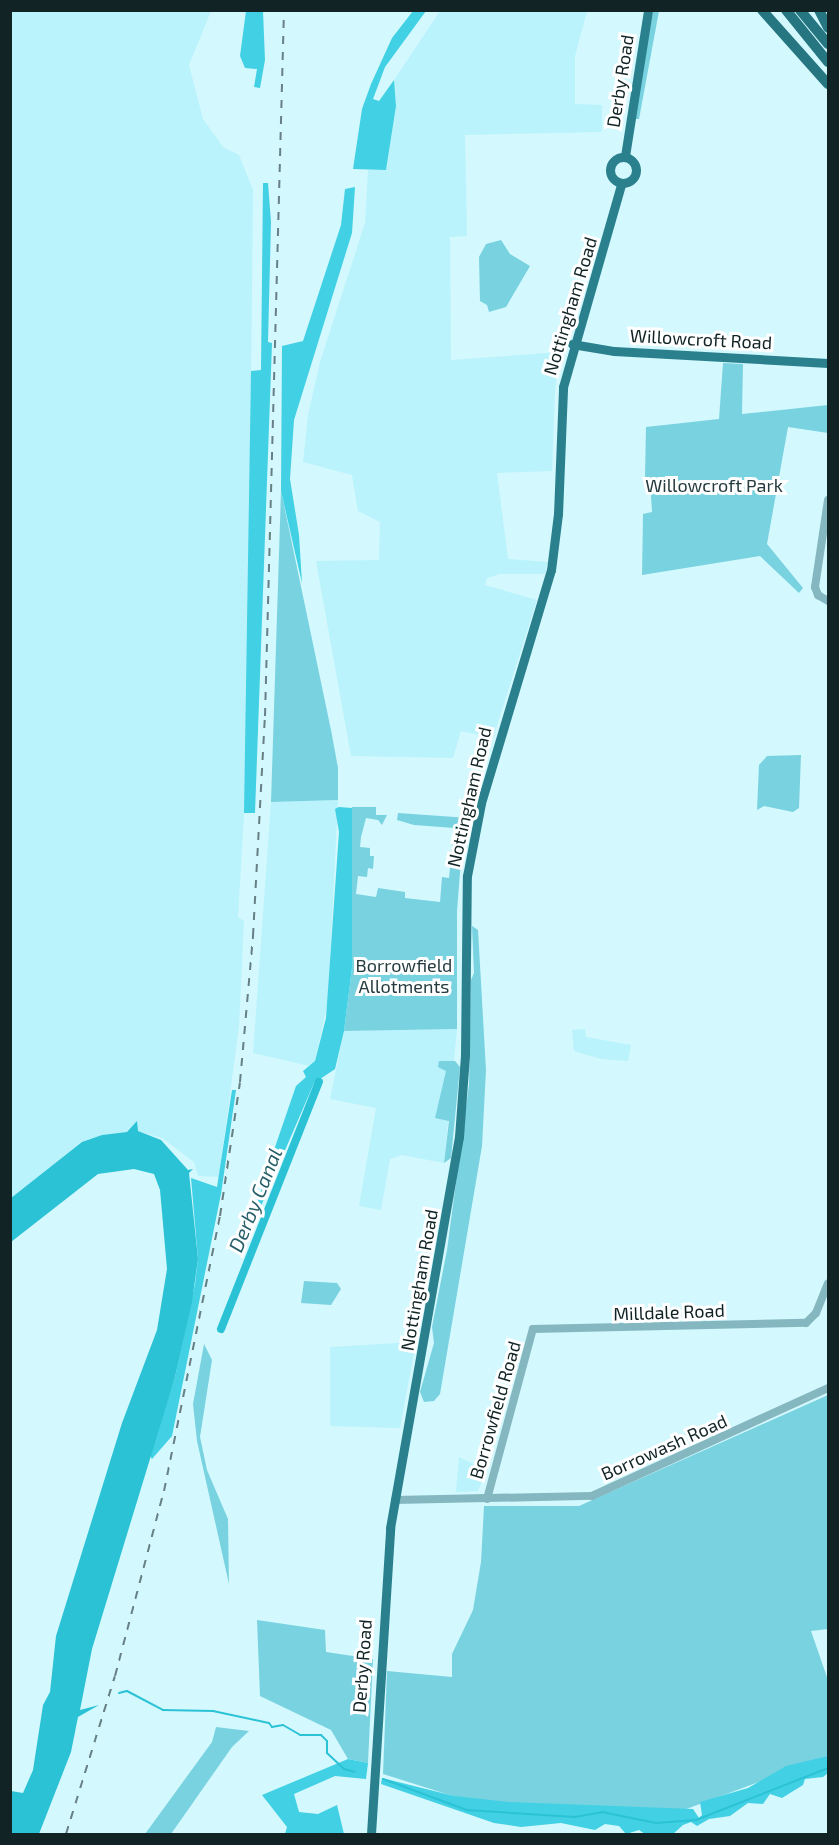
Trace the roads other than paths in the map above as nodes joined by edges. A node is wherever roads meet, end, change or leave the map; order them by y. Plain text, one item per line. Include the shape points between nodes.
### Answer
1 (648, 10) edge
2 (762, 10) edge
3 (786, 10) edge
4 (800, 10) edge
5 (819, 10) edge
6 (828, 28) edge
7 (828, 44) edge
8 (828, 62) edge
9 (828, 84) edge
10 (625, 156) junction
11 (621, 185) junction
12 (572, 344) junction
13 (828, 363) edge
14 (828, 500) edge
15 (828, 602) edge
16 (828, 1282) edge
17 (533, 1329) joint
18 (828, 1388) edge
19 (487, 1499) junction
20 (395, 1500) junction
21 (371, 1834) edge

1 - 10 main road, Derby Road
2 - 9 highway
3 - 8 highway
4 - 7 highway
5 - 6 highway
10 - 11 main road via 632,160 635,171
10 - 11 main road via 614,161 610,172 614,182
11 - 12 main road, Nottingham Road
12 - 13 main road, Willowcroft Road via 614,351
12 - 20 main road, Nottingham Road via 563,387 553,560 481,803 467,876 465,1055 459,1137
14 - 15 street via 815,587
16 - 17 street, Milldale Road via 816,1313 806,1323
17 - 19 street, Borrowfield Road
18 - 19 street, Borrowash Road via 592,1496
19 - 20 street, Borrowash Road
20 - 21 main road, Derby Road via 381,1624

